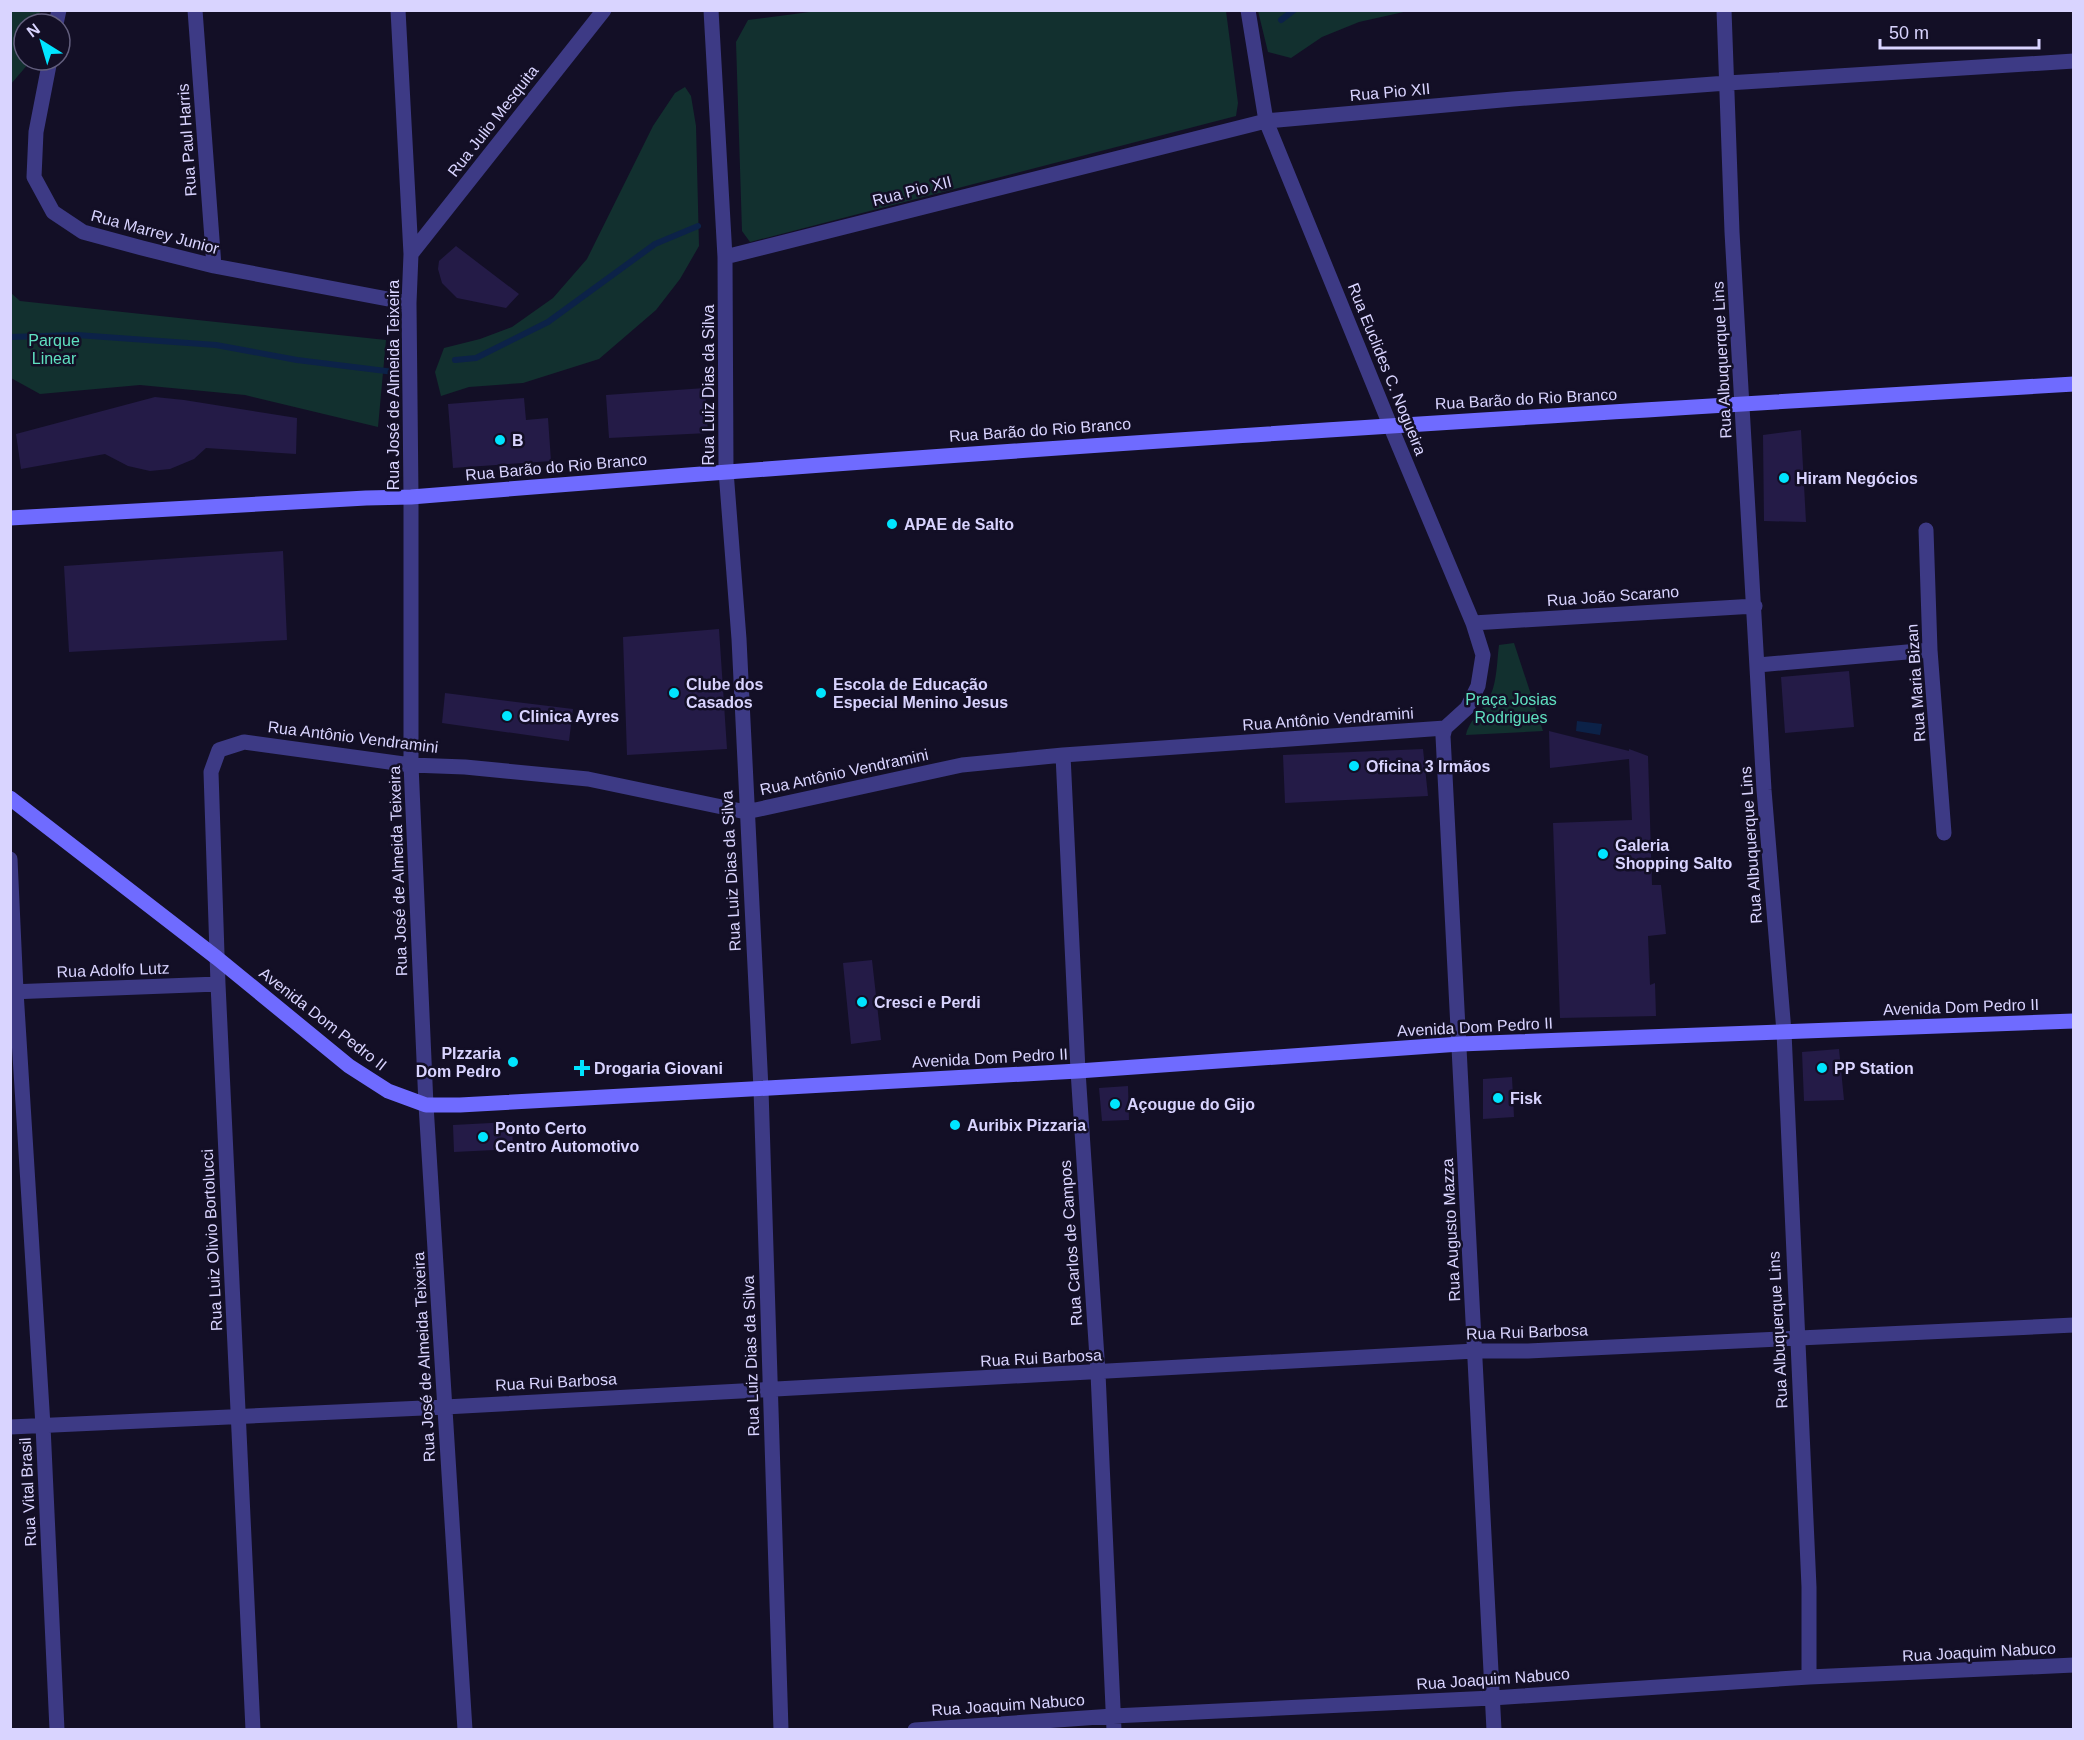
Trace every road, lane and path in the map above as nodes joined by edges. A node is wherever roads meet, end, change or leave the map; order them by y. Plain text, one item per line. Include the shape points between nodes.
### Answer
1 (195, 10) edge
2 (398, 10) edge
3 (711, 10) edge
4 (1248, 10) edge
5 (1724, 10) edge
6 (600, 13) edge
7 (2073, 61) edge
8 (48, 72) edge
9 (1727, 83) junction
10 (1266, 121) junction
11 (411, 254) junction
12 (725, 257) junction
13 (214, 267) junction
14 (409, 303) junction
15 (2073, 384) edge
16 (1742, 404) junction
17 (1390, 425) junction
18 (726, 471) junction
19 (411, 497) junction
20 (10, 518) edge
21 (1926, 530) dead end
22 (1755, 606) junction
23 (1473, 623) junction
24 (1930, 650) junction
25 (1758, 665) junction
26 (1445, 728) junction
27 (219, 750) joint
28 (1063, 755) junction
29 (411, 765) junction
30 (10, 798) edge
31 (746, 812) junction
32 (1944, 833) dead end
33 (10, 859) edge
34 (217, 958) junction
35 (218, 984) junction
36 (13, 991) edge
37 (2073, 1021) edge
38 (1784, 1032) junction
39 (1460, 1044) junction
40 (1078, 1071) junction
41 (761, 1089) junction
42 (426, 1105) junction
43 (2073, 1325) edge
44 (1796, 1339) junction
45 (1475, 1351) junction
46 (1098, 1373) junction
47 (770, 1388) junction
48 (445, 1407) junction
49 (238, 1417) junction
50 (43, 1426) junction
51 (10, 1427) edge
52 (2073, 1665) edge
53 (1809, 1677) junction
54 (1492, 1698) junction
55 (1113, 1723) edge
56 (57, 1730) edge
57 (253, 1730) edge
58 (465, 1730) edge
59 (781, 1730) edge
60 (915, 1730) edge
61 (1494, 1730) edge

1 - 13 street, Rua Paul Harris
2 - 11 street, Rua José de Almeida Teixeira
3 - 12 street, Rua Luiz Dias da Silva
4 - 10 street, Rua Euclides C. Nogueira
5 - 9 street, Rua Albuquerque Lins
6 - 11 street, Rua Julio Mesquita
7 - 9 street, Rua Pio XII
8 - 13 street, Rua Marrey Junior via 36,132 34,177 53,212 83,232
9 - 10 street, Rua Pio XII
9 - 16 street, Rua Albuquerque Lins
10 - 12 street, Rua Pio XII
10 - 17 street, Rua Euclides C. Nogueira
11 - 14 street, Rua José de Almeida Teixeira
12 - 18 street, Rua Luiz Dias da Silva
13 - 14 street, Rua Marrey Junior
14 - 19 street, Rua José de Almeida Teixeira
15 - 16 main road, Rua Barão do Rio Branco
16 - 17 main road, Rua Barão do Rio Branco
16 - 22 street, Rua Albuquerque Lins
17 - 18 main road, Rua Barão do Rio Branco
17 - 23 street, Rua Euclides C. Nogueira
18 - 19 main road, Rua Barão do Rio Branco
18 - 31 street, Rua Luiz Dias da Silva via 739,639
19 - 20 main road, Rua Barão do Rio Branco
19 - 29 street, Rua José de Almeida Teixeira
21 - 24 street, Rua Maria Bizan
22 - 23 street, Rua João Scarano
22 - 25 street, Rua Albuquerque Lins
23 - 26 street, Rua Euclides C. Nogueira via 1483,656 1478,686 1467,708
24 - 25 street
24 - 32 street, Rua Maria Bizan
25 - 38 street, Rua Albuquerque Lins
26 - 28 street, Rua Antônio Vendramini
26 - 39 street, Rua Augusto Mazza
27 - 29 street, Rua Antônio Vendramini via 244,742
27 - 34 street, Rua Luiz Olivio Bortolucci via 211,772
28 - 31 street, Rua Antônio Vendramini via 962,765
28 - 40 street, Rua Carlos de Campos
29 - 31 street, Rua Antônio Vendramini via 588,779
29 - 42 street, Rua José de Almeida Teixeira
30 - 34 main road, Avenida Dom Pedro II
31 - 41 street, Rua Luiz Dias da Silva
33 - 36 street, Rua Vital Brasil
34 - 35 street, Rua Luiz Olivio Bortolucci
34 - 42 main road, Avenida Dom Pedro II via 349,1066 388,1091
35 - 36 street, Rua Adolfo Lutz
35 - 49 street, Rua Luiz Olivio Bortolucci
36 - 50 street, Rua Vital Brasil
37 - 38 main road, Avenida Dom Pedro II
38 - 39 main road, Avenida Dom Pedro II
38 - 44 street, Rua Albuquerque Lins
39 - 40 main road, Avenida Dom Pedro II
39 - 45 street, Rua Augusto Mazza
40 - 41 main road, Avenida Dom Pedro II
40 - 46 street, Rua Carlos de Campos
41 - 42 main road, Avenida Dom Pedro II
41 - 47 street, Rua Luiz Dias da Silva
42 - 48 street, Rua José de Almeida Teixeira
43 - 44 street, Rua Rui Barbosa
44 - 45 street, Rua Rui Barbosa
44 - 53 street, Rua Albuquerque Lins via 1809,1587
45 - 46 street, Rua Rui Barbosa
45 - 54 street, Rua Augusto Mazza
46 - 47 street, Rua Rui Barbosa
46 - 55 street, Rua Carlos de Campos
47 - 48 street, Rua Rui Barbosa
47 - 59 street, Rua Luiz Dias da Silva
48 - 49 street, Rua Rui Barbosa
48 - 58 street, Rua José de Almeida Teixeira
49 - 50 street, Rua Rui Barbosa
49 - 57 street, Rua Luiz Olivio Bortolucci
50 - 51 street, Rua Rui Barbosa
50 - 56 street, Rua Vital Brasil
52 - 53 street, Rua Joaquim Nabuco
53 - 54 street, Rua Joaquim Nabuco
54 - 55 street, Rua Joaquim Nabuco
54 - 61 street, Rua Augusto Mazza
55 - 60 street, Rua Joaquim Nabuco

